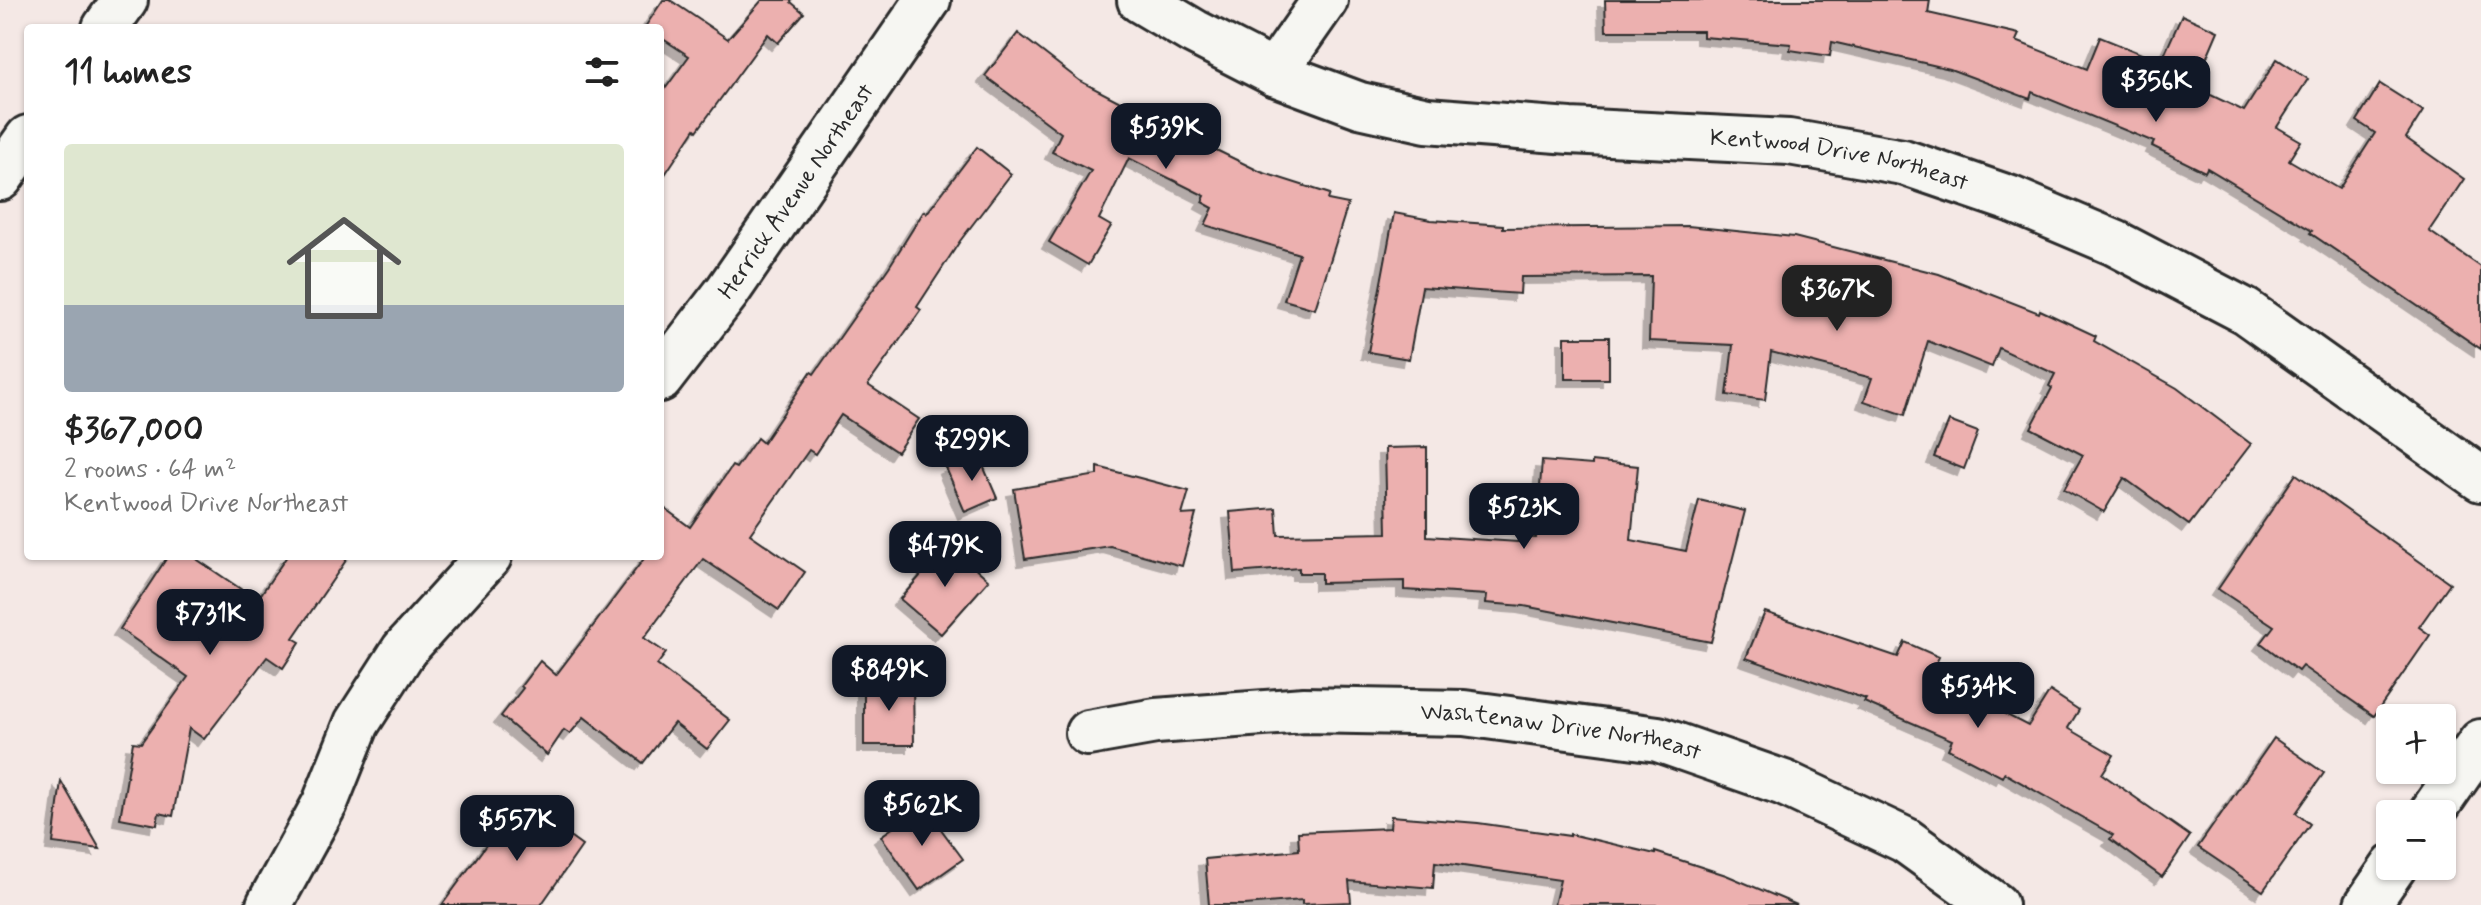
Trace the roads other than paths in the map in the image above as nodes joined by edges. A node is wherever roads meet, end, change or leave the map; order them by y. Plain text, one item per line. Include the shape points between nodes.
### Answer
1 (125, 0) edge
2 (928, 0) edge
3 (1140, 0) edge
4 (1325, 0) edge
5 (108, 24) edge
6 (1274, 73) junction
7 (24, 144) edge
8 (0, 178) edge
9 (664, 374) edge
10 (2481, 479) edge
11 (485, 560) edge
12 (1088, 733) dead end
13 (2481, 742) edge
14 (2441, 800) edge
15 (2384, 880) edge
16 (269, 905) edge
17 (1995, 905) edge
18 (2367, 905) edge

1 - 5 street
2 - 9 street, Herrick Avenue Northeast via 727,292
3 - 6 street, Kentwood Drive Northeast
4 - 6 street
6 - 10 street, Kentwood Drive Northeast via 1360,105 1427,120 1789,142 1930,171 2115,243 2245,311
7 - 8 street
11 - 16 street via 404,650 357,723 325,803
12 - 17 street, Washtenaw Drive Northeast via 1156,721 1304,710 1464,713 1658,739 1784,783 1905,840
13 - 14 street
15 - 18 street

